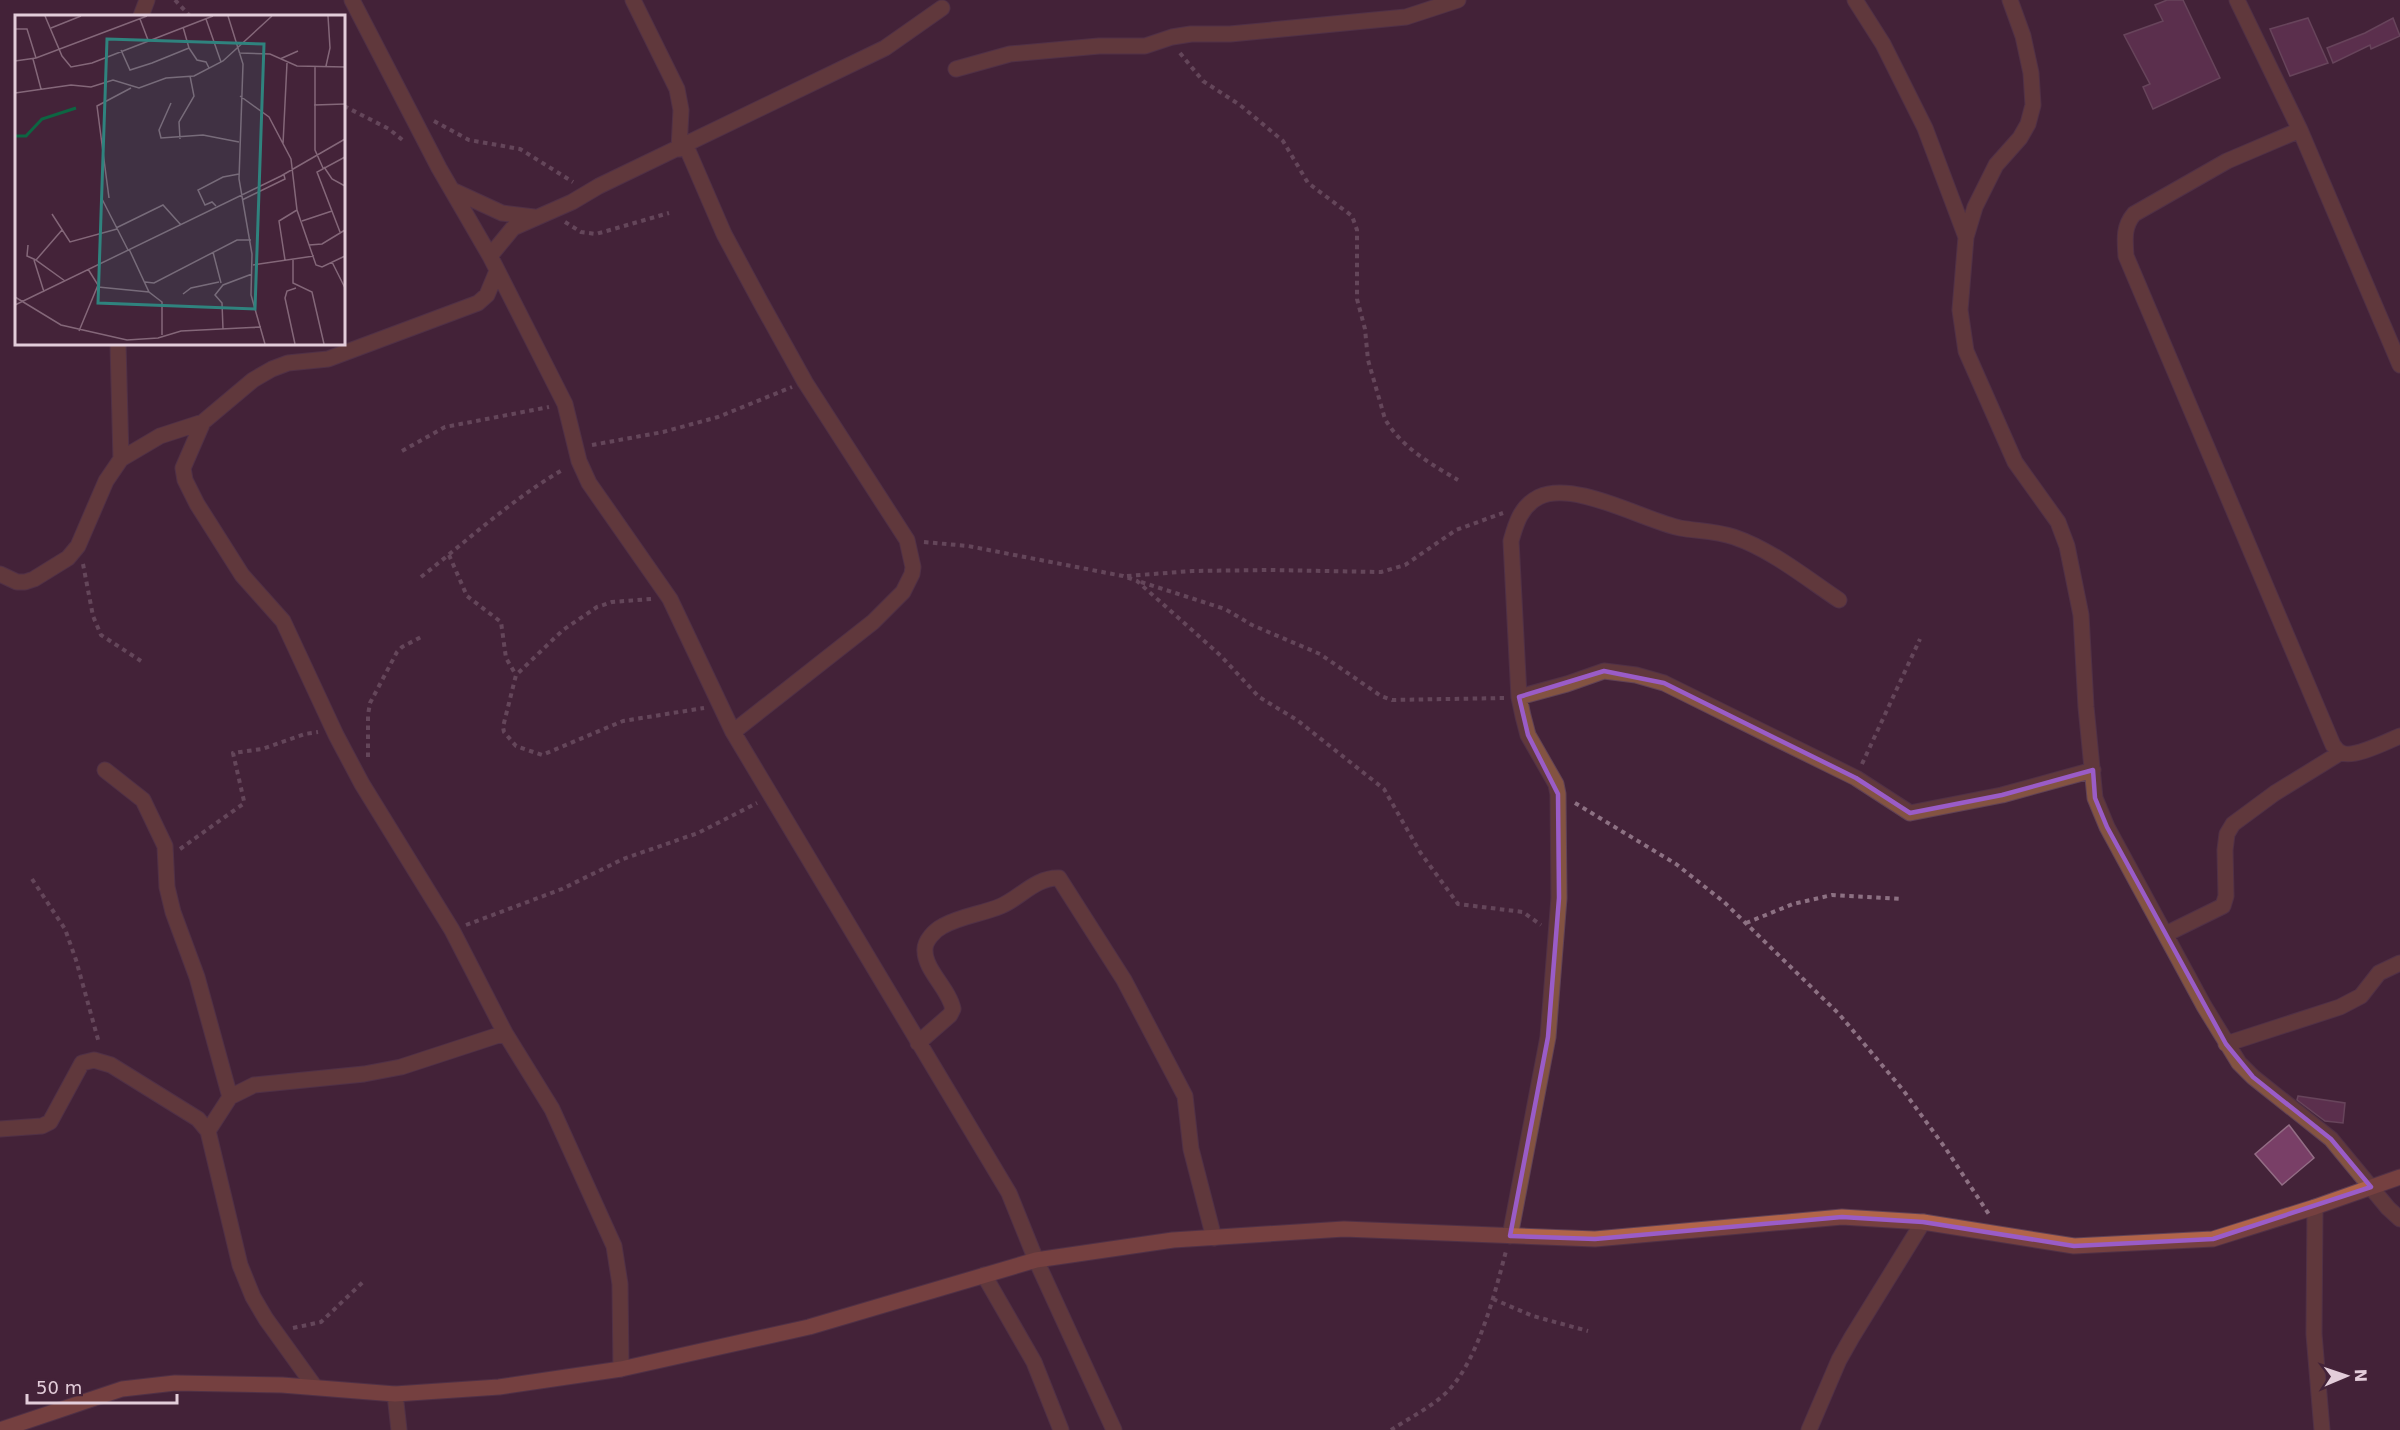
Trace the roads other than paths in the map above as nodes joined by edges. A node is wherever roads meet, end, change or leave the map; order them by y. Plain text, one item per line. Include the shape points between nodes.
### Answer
1 (147, 0) edge
2 (352, 0) edge
3 (633, 0) edge
4 (1458, 0) edge
5 (1855, 0) edge
6 (2010, 0) edge
7 (2237, 0) edge
8 (942, 8) dead end
9 (141, 15) edge
10 (956, 69) dead end
11 (2300, 130) junction
12 (682, 147) junction
13 (452, 190) junction
14 (543, 215) junction
15 (1966, 237) junction
16 (490, 256) junction
17 (497, 271) junction
18 (118, 345) edge
19 (2400, 365) edge
20 (203, 422) junction
21 (121, 459) junction
22 (0, 574) edge
23 (1839, 600) dead end
24 (1519, 697) junction
25 (732, 732) junction
26 (2400, 736) edge
27 (2340, 753) junction
28 (105, 770) dead end
29 (2093, 771) junction
30 (2166, 934) junction
31 (2400, 963) edge
32 (505, 1033) junction
33 (918, 1043) junction
34 (2226, 1044) junction
35 (230, 1097) junction
36 (0, 1130) edge
37 (208, 1131) junction
38 (2400, 1177) edge
39 (2371, 1187) junction
40 (2316, 1207) junction
41 (2400, 1219) edge
42 (1923, 1222) junction
43 (1510, 1236) junction
44 (1214, 1238) junction
45 (1036, 1260) junction
46 (984, 1275) junction
47 (621, 1369) junction
48 (315, 1387) junction
49 (395, 1394) junction
50 (0, 1430) edge
51 (399, 1430) edge
52 (1061, 1430) edge
53 (1114, 1430) edge
54 (1809, 1430) edge
55 (2322, 1430) edge

1 - 9 street
2 - 13 street
3 - 12 street via 677,89
4 - 10 street via 1406,16 1230,34 1200,33 1138,47 1099,46 1010,54
5 - 15 street via 1883,44 1925,128
6 - 15 street via 2023,36 2033,105 2020,138 1996,165 1975,207
7 - 11 street
8 - 12 street via 885,48
11 - 19 street
11 - 27 street via 2227,161 2134,214 2126,228 2126,256 2333,745
12 - 14 street
12 - 25 street via 724,234 806,382 908,540 913,567 903,592 873,622
13 - 14 street via 502,213
13 - 16 street
14 - 16 street via 513,228
15 - 29 street via 1960,310 1966,351 2015,462 2058,522 2067,546 2081,615
16 - 17 street
17 - 20 street via 487,295 478,303 328,359 288,363 272,369
17 - 25 street via 565,404 579,461 589,483 670,599
18 - 21 street
20 - 21 street via 160,436
20 - 32 street via 183,468 185,480 242,575 284,621 362,784 452,930
21 - 22 street via 105,481 78,546 68,558 34,579 16,582
23 - 24 street via 1789,566 1734,537 1679,528 1591,498 1566,493 1546,495 1525,507 1511,541
24 - 29 street via 1596,672 1612,671 1664,683 1856,778 1906,812 2002,795
24 - 43 street via 1528,735 1558,794 1559,898 1548,1037
25 - 33 street
26 - 27 street via 2359,752
27 - 30 street via 2233,824 2225,850 2223,906
28 - 35 street via 142,800 165,846 173,912 197,977
29 - 30 street via 2095,798 2107,827
30 - 34 street
31 - 34 street via 2379,973 2361,996 2340,1007
32 - 35 street via 401,1067 254,1085
32 - 47 street via 552,1109 614,1246 620,1284
33 - 44 street via 953,1009 928,963 924,951 927,940 942,926 1002,906 1043,880 1059,878 1124,980 1185,1096 1191,1149
33 - 45 street via 1009,1193
34 - 39 street via 2253,1077 2331,1139
35 - 37 street
36 - 37 street via 46,1125 56,1114 82,1063 94,1060 111,1065 193,1116
37 - 48 street via 240,1265 253,1297
38 - 39 street
39 - 40 street
39 - 41 street
40 - 42 street via 2213,1239 2073,1246
40 - 55 street via 2314,1334
42 - 43 street via 1842,1217 1594,1239
42 - 54 street via 1847,1345
43 - 44 street via 1344,1230
44 - 45 street via 1173,1240
45 - 46 street
45 - 53 street
46 - 47 street via 809,1327
46 - 52 street via 1034,1362
47 - 49 street via 499,1387
48 - 49 street
48 - 50 street via 176,1383 122,1389
49 - 51 street

